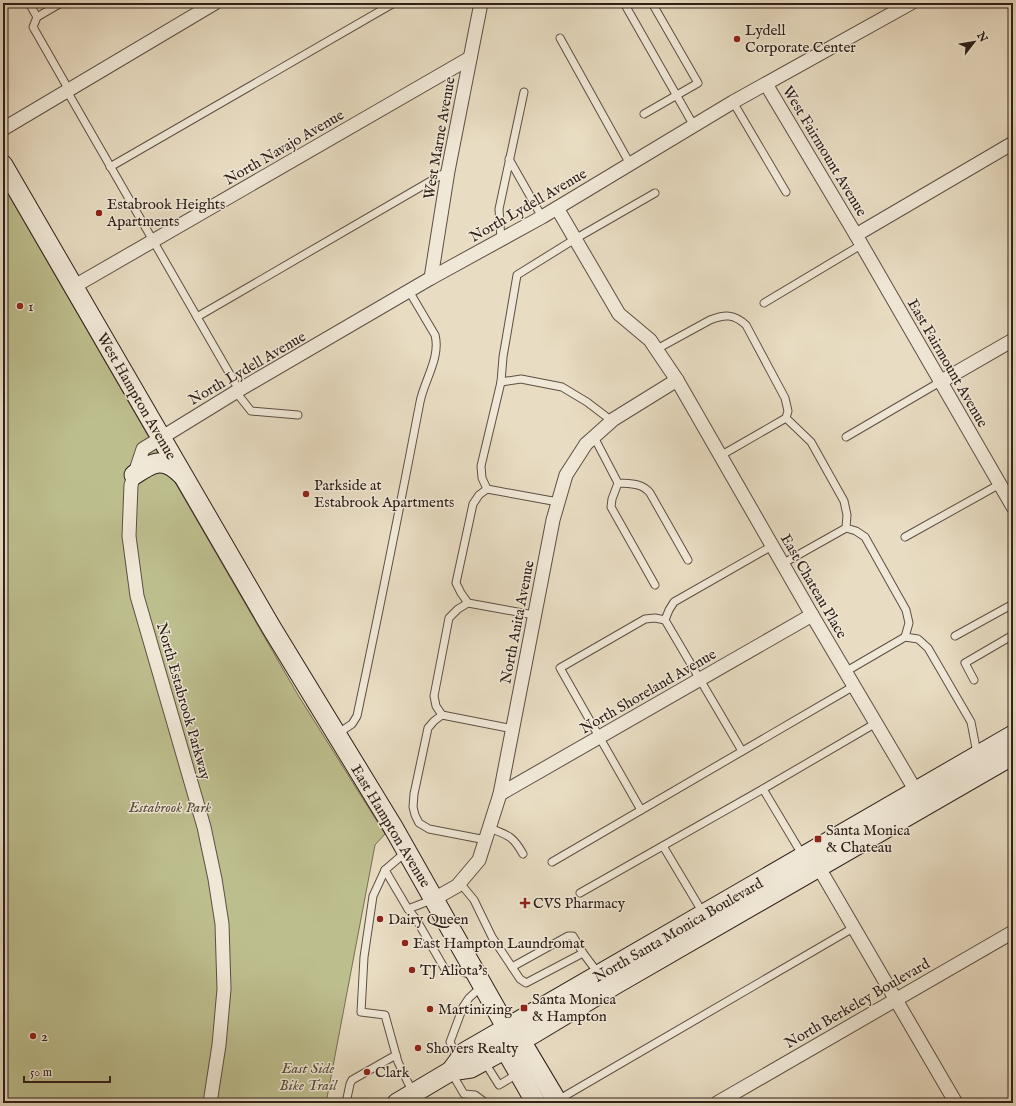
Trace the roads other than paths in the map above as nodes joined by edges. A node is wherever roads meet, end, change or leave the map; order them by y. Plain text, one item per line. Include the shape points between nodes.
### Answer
1 (29, 3) edge
2 (61, 3) edge
3 (215, 3) edge
4 (394, 3) edge
5 (481, 3) edge
6 (624, 3) edge
7 (652, 3) edge
8 (911, 3) edge
9 (37, 16) junction
10 (560, 38) dead end
11 (470, 58) junction
12 (766, 84) junction
13 (68, 90) junction
14 (524, 92) dead end
15 (677, 96) junction
16 (734, 102) junction
17 (644, 114) dead end
18 (694, 126) junction
19 (3, 129) edge
20 (1013, 143) edge
21 (509, 159) junction
22 (630, 164) junction
23 (3, 165) edge
24 (110, 167) junction
25 (448, 171) junction
26 (786, 192) dead end
27 (655, 193) dead end
28 (557, 208) junction
29 (542, 217) junction
30 (575, 239) junction
31 (501, 240) junction
32 (859, 240) junction
33 (153, 241) junction
34 (431, 278) junction
35 (73, 287) junction
36 (409, 292) junction
37 (764, 303) dead end
38 (197, 317) junction
39 (1013, 340) edge
40 (657, 349) junction
41 (677, 380) junction
42 (501, 382) junction
43 (940, 382) junction
44 (238, 391) junction
45 (298, 415) dead end
46 (786, 418) junction
47 (612, 421) junction
48 (161, 437) junction
49 (594, 437) junction
50 (846, 437) dead end
51 (720, 456) junction
52 (134, 475) junction
53 (184, 477) junction
54 (618, 482) junction
55 (1000, 484) junction
56 (487, 489) junction
57 (558, 502) junction
58 (1013, 507) edge
59 (846, 528) junction
60 (906, 537) dead end
61 (772, 546) junction
62 (688, 560) dead end
63 (782, 564) junction
64 (656, 585) dead end
65 (468, 603) junction
66 (1013, 604) edge
67 (812, 615) junction
68 (534, 616) junction
69 (665, 620) junction
70 (271, 627) joint
71 (1013, 635) edge
72 (955, 636) dead end
73 (905, 637) junction
74 (845, 672) junction
75 (700, 680) junction
76 (974, 680) dead end
77 (854, 686) junction
78 (442, 715) junction
79 (876, 723) junction
80 (513, 729) junction
81 (1013, 734) edge
82 (336, 735) junction
83 (600, 737) junction
84 (742, 751) junction
85 (980, 754) junction
86 (1013, 755) edge
87 (763, 789) junction
88 (500, 794) junction
89 (920, 799) junction
90 (641, 810) junction
91 (488, 834) junction
92 (663, 846) junction
93 (407, 851) junction
94 (523, 854) dead end
95 (810, 859) junction
96 (552, 862) dead end
97 (385, 870) junction
98 (460, 883) junction
99 (580, 893) dead end
100 (434, 899) junction
101 (408, 909) junction
102 (704, 914) junction
103 (854, 928) junction
104 (1013, 932) edge
105 (583, 953) junction
106 (512, 966) junction
107 (608, 979) junction
108 (480, 981) junction
109 (895, 999) junction
110 (507, 1028) junction
111 (513, 1045) junction
112 (396, 1054) junction
113 (484, 1061) junction
114 (455, 1066) junction
115 (519, 1073) junction
116 (413, 1094) junction
117 (555, 1097) edge
118 (532, 1101) edge
119 (210, 1103) edge
120 (346, 1103) edge
121 (397, 1103) edge
122 (486, 1103) edge
123 (717, 1103) edge
124 (956, 1103) edge

1 - 9 lane
2 - 9 lane
3 - 13 street
4 - 24 lane
5 - 11 street, West Marne Avenue
6 - 15 lane
7 - 15 lane via 698,83
8 - 12 street, North Lydell Avenue
9 - 13 lane via 33,27
10 - 22 lane
11 - 25 street, West Marne Avenue
11 - 33 street, North Navajo Avenue
12 - 16 street, North Lydell Avenue
12 - 32 street, West Fairmount Avenue
13 - 19 street
13 - 24 lane
14 - 21 lane
15 - 17 lane
15 - 18 lane
16 - 18 street, North Lydell Avenue
16 - 26 lane
18 - 22 street, North Lydell Avenue
20 - 32 street
21 - 29 lane
21 - 31 lane via 499,209
22 - 28 street, North Lydell Avenue
23 - 35 main road, West Hampton Avenue
24 - 33 lane
25 - 34 street, West Marne Avenue
25 - 38 lane
27 - 30 lane
28 - 29 street, North Lydell Avenue
28 - 30 street, East Chateau Place
29 - 31 street, North Lydell Avenue
30 - 40 street, East Chateau Place via 619,314
30 - 42 lane via 517,275
31 - 34 street, North Lydell Avenue
32 - 37 lane
32 - 43 street, East Fairmount Avenue
33 - 35 street, North Navajo Avenue
33 - 38 lane
34 - 36 street, North Lydell Avenue
35 - 48 main road, West Hampton Avenue
36 - 44 street, North Lydell Avenue
36 - 82 lane via 435,336 435,357 420,397 382,600 357,716 352,724
38 - 44 lane
39 - 43 street
40 - 41 street, East Chateau Place
40 - 46 lane via 710,320 722,316 736,317 746,326 785,398 788,411
41 - 47 street, North Anita Avenue
41 - 51 street, East Chateau Place
42 - 47 lane via 521,379 562,387
42 - 56 lane via 481,466 482,478
43 - 50 lane
43 - 55 street, East Fairmount Avenue
44 - 45 lane via 251,411
44 - 48 street, North Lydell Avenue
46 - 51 lane
46 - 59 lane via 811,442 844,500
47 - 49 street, North Anita Avenue
48 - 52 street, North Estabrook Parkway via 143,449
48 - 53 main road, West Hampton Avenue
49 - 54 lane
49 - 57 street, North Anita Avenue via 586,444 566,474
51 - 61 street, East Chateau Place
52 - 53 main road via 148,465 166,463 177,469
52 - 119 street, North Estabrook Parkway via 131,485 129,536 137,596 204,827 222,924 224,989
53 - 70 main road, West Hampton Avenue
54 - 62 lane via 645,487
54 - 64 lane via 611,507
55 - 58 street, East Fairmount Avenue
55 - 60 lane
56 - 57 lane
56 - 65 lane via 473,504 456,582
57 - 68 street, North Anita Avenue
59 - 63 lane
59 - 73 lane via 856,531 865,538 906,610 909,623
61 - 63 street, East Chateau Place
61 - 69 lane via 674,602
63 - 67 street, East Chateau Place
65 - 68 lane
65 - 78 lane via 449,618 434,696 436,706
66 - 72 lane
67 - 74 street, East Chateau Place
67 - 75 street, North Shoreland Avenue
68 - 80 street, North Anita Avenue
69 - 75 lane
69 - 83 lane via 645,619 560,668
70 - 82 main road, East Hampton Avenue
71 - 76 lane via 965,663
73 - 74 lane
73 - 85 lane via 918,639 928,648 971,722 976,748
74 - 77 street, East Chateau Place
75 - 83 street, North Shoreland Avenue
75 - 84 lane
77 - 79 street, East Chateau Place
77 - 84 lane
78 - 80 lane
78 - 91 lane via 428,728 414,794 415,815 419,823 429,829
79 - 87 lane
79 - 89 street, East Chateau Place
80 - 88 street, North Anita Avenue
81 - 85 main road, North Santa Monica Boulevard
82 - 93 main road, East Hampton Avenue
83 - 88 street, North Shoreland Avenue
83 - 90 lane
84 - 90 lane
85 - 89 main road, North Santa Monica Boulevard
86 - 89 main road, North Santa Monica Boulevard
87 - 92 lane
87 - 95 lane
88 - 91 street, North Anita Avenue
89 - 95 main road, North Santa Monica Boulevard
90 - 96 lane
91 - 94 lane via 510,836
91 - 98 street, North Anita Avenue via 479,860
92 - 99 lane
92 - 102 lane
93 - 97 lane
93 - 100 main road, East Hampton Avenue
95 - 102 main road, North Santa Monica Boulevard
95 - 103 street
95 - 107 main road, North Santa Monica Boulevard
97 - 101 lane
97 - 112 lane via 373,896 364,957 361,1012 385,1015
98 - 100 street, North Anita Avenue
98 - 106 lane via 474,900 492,937
100 - 101 lane
100 - 108 main road, East Hampton Avenue
101 - 108 lane via 446,971 457,970
102 - 107 main road, North Santa Monica Boulevard
103 - 109 street
103 - 117 lane
104 - 109 street, North Berkeley Boulevard
105 - 106 lane via 526,983 520,979
105 - 106 lane via 573,936 568,936
105 - 107 lane
107 - 110 main road, North Santa Monica Boulevard
107 - 111 main road, North Santa Monica Boulevard
108 - 110 main road, East Hampton Avenue
108 - 114 lane via 463,1007 450,1042
109 - 123 street, North Berkeley Boulevard
109 - 124 street
110 - 111 main road
110 - 114 main road, North Santa Monica Boulevard via 465,1052
111 - 113 main road, North Santa Monica Boulevard
111 - 115 main road
111 - 117 main road
112 - 116 lane
112 - 120 lane via 352,1080
113 - 114 main road, North Santa Monica Boulevard via 472,1068
113 - 115 lane via 499,1085
114 - 116 main road
114 - 122 lane via 464,1094 475,1096
115 - 118 main road
116 - 121 main road
117 - 118 main road

